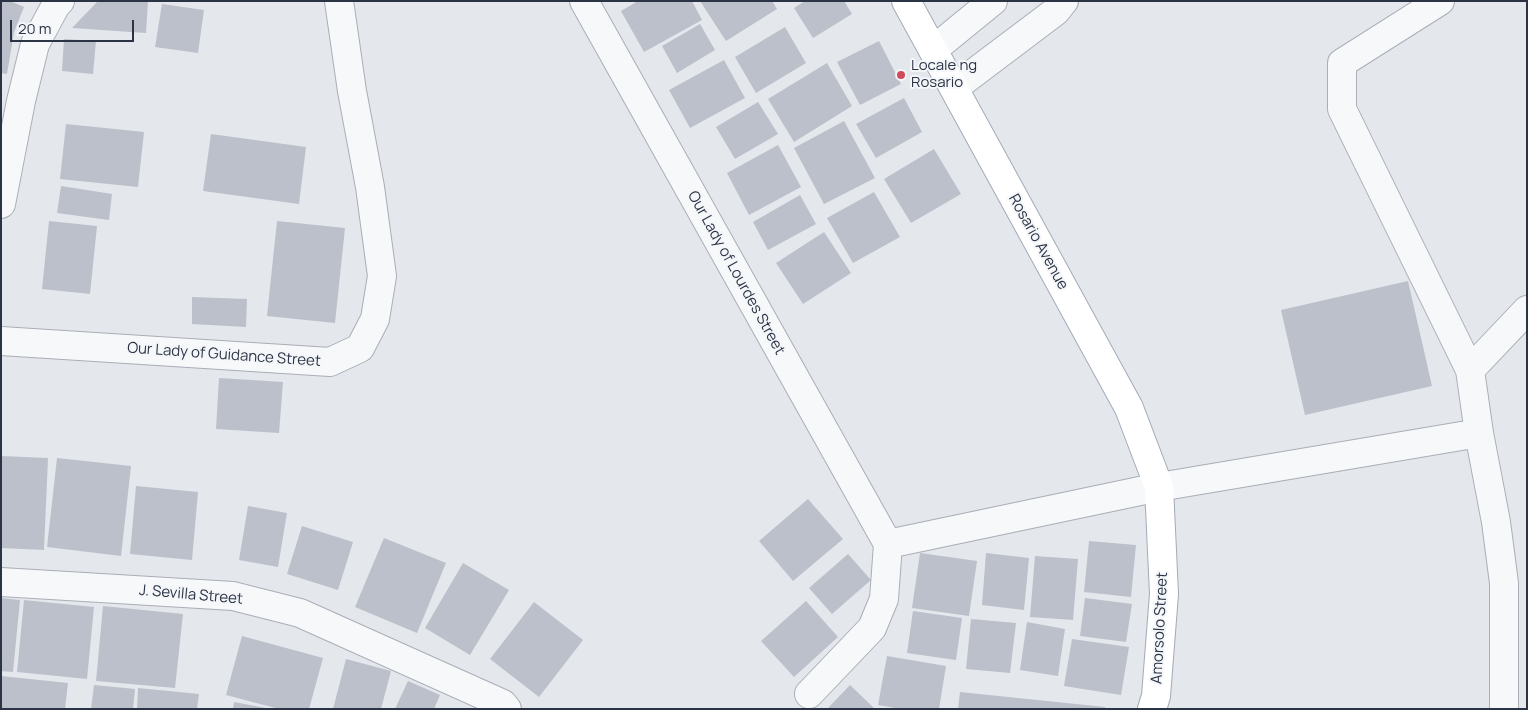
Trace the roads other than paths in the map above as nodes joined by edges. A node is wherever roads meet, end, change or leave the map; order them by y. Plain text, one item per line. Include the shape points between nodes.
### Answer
1 (60, 1) edge
2 (339, 1) edge
3 (584, 1) edge
4 (906, 1) edge
5 (994, 1) edge
6 (1064, 1) edge
7 (1440, 1) edge
8 (933, 50) junction
9 (954, 88) junction
10 (1, 204) edge
11 (1527, 310) edge
12 (1, 341) edge
13 (1470, 370) junction
14 (1479, 433) junction
15 (1160, 487) junction
16 (888, 544) junction
17 (1, 582) edge
18 (809, 694) dead end
19 (507, 709) edge
20 (1152, 709) edge
21 (1504, 709) edge

1 - 10 street via 35,44
2 - 12 street, Our Lady of Guidance Street via 382,276 375,320 360,348 330,362
3 - 16 street, Our Lady of Lourdes Street
4 - 8 main road, Rosario Avenue
5 - 8 street
6 - 9 street via 1056,12
7 - 13 street via 1342,63 1342,108
8 - 9 main road, Rosario Avenue
9 - 15 main road, Rosario Avenue via 1129,408
11 - 13 street
13 - 14 street
14 - 15 street
14 - 21 street via 1504,583
15 - 16 street
15 - 20 main road, Amorsolo Street via 1164,594 1156,696
16 - 18 street via 884,599 872,628
17 - 19 street, J. Sevilla Street via 233,596 300,613 503,704

